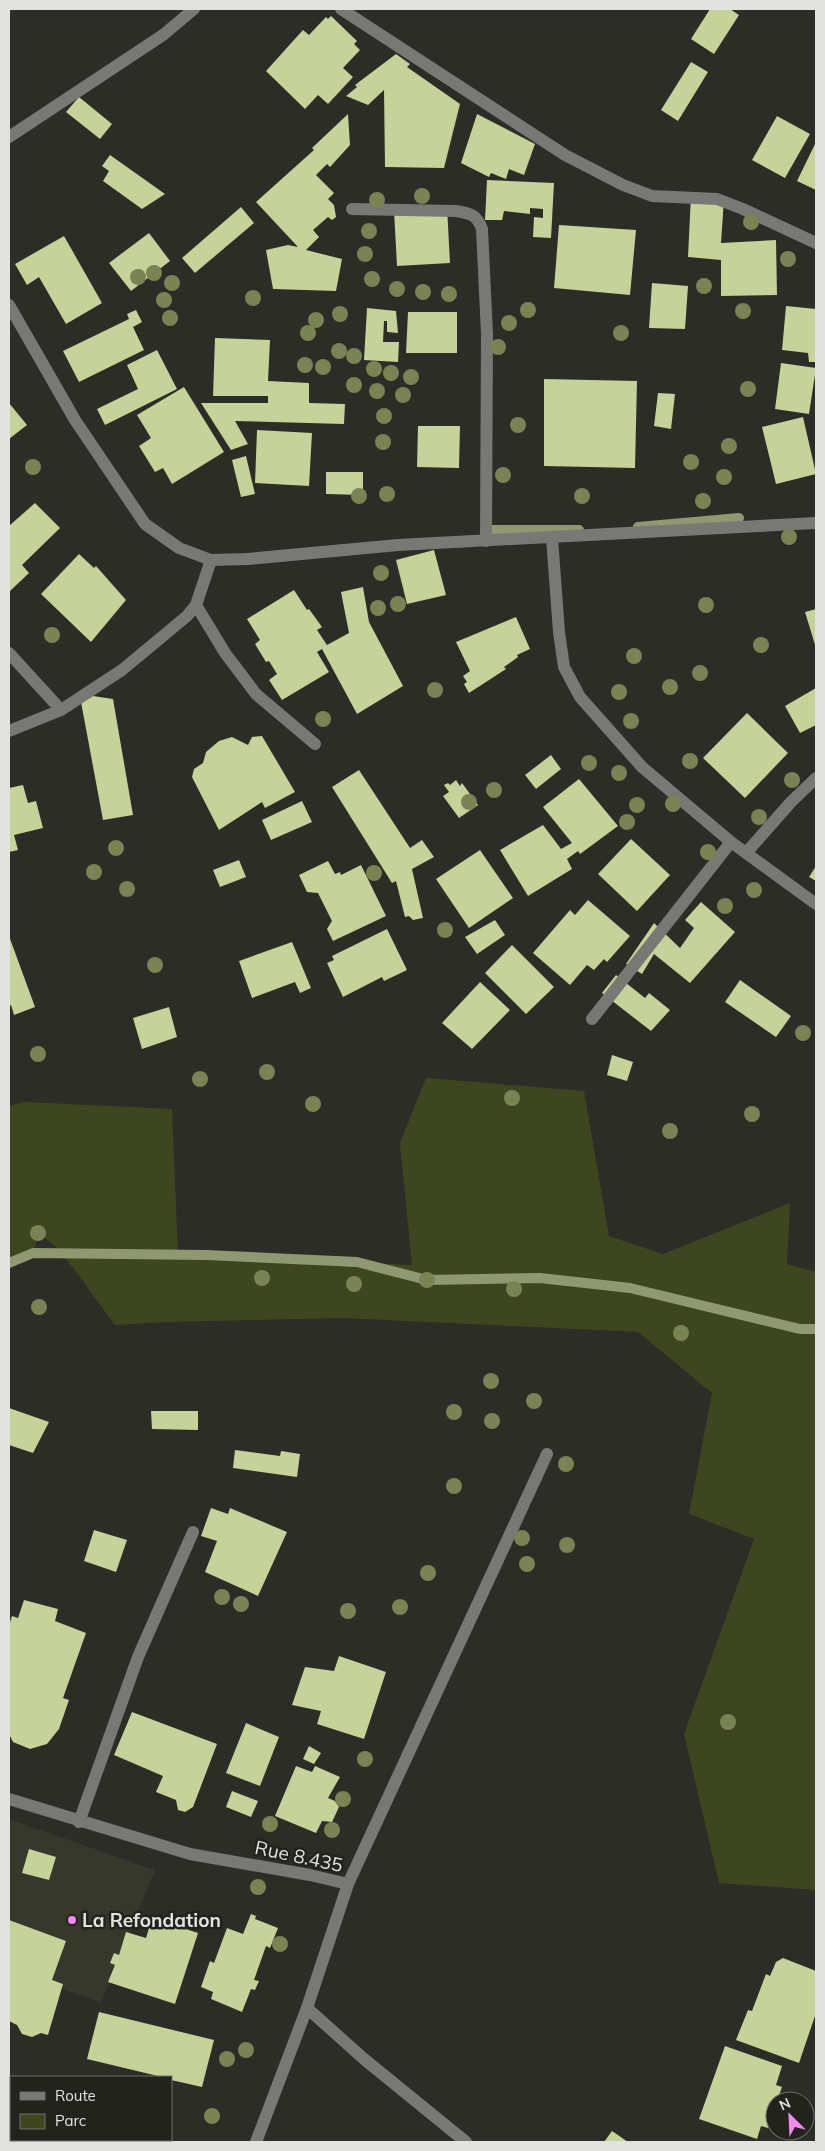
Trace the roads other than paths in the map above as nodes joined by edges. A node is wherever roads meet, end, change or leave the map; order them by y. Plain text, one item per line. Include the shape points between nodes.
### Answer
1 (194, 9) edge
2 (341, 9) edge
3 (9, 137) edge
4 (352, 209) dead end
5 (816, 243) edge
6 (9, 305) edge
7 (816, 523) edge
8 (552, 538) junction
9 (486, 541) junction
10 (210, 560) junction
11 (196, 605) junction
12 (9, 653) edge
13 (61, 710) junction
14 (9, 731) edge
15 (315, 744) dead end
16 (816, 778) edge
17 (731, 842) junction
18 (746, 853) junction
19 (816, 904) edge
20 (592, 1019) dead end
21 (547, 1454) dead end
22 (193, 1532) dead end
23 (9, 1799) edge
24 (79, 1822) junction
25 (348, 1884) junction
26 (307, 2008) junction
27 (256, 2142) edge
28 (466, 2142) edge

1 - 3 street via 163,36
2 - 5 street via 565,156 623,185 652,196 717,199
4 - 9 street via 455,211 470,213 479,220 487,334
6 - 10 street via 74,420 145,524 179,548
7 - 8 street
8 - 9 street
8 - 17 street via 564,667 580,697 642,767
9 - 10 street
10 - 11 street
11 - 13 street via 122,670
11 - 15 street via 225,653 256,694
12 - 13 street
13 - 14 street
16 - 18 street
17 - 18 street
17 - 20 street
18 - 19 street
21 - 25 street
22 - 24 street via 138,1657
23 - 24 street, Rue 8.435
24 - 25 street, Rue 8.435 via 190,1854
25 - 26 street, Rue 8.435
26 - 27 street, Rue 8.435
26 - 28 street

